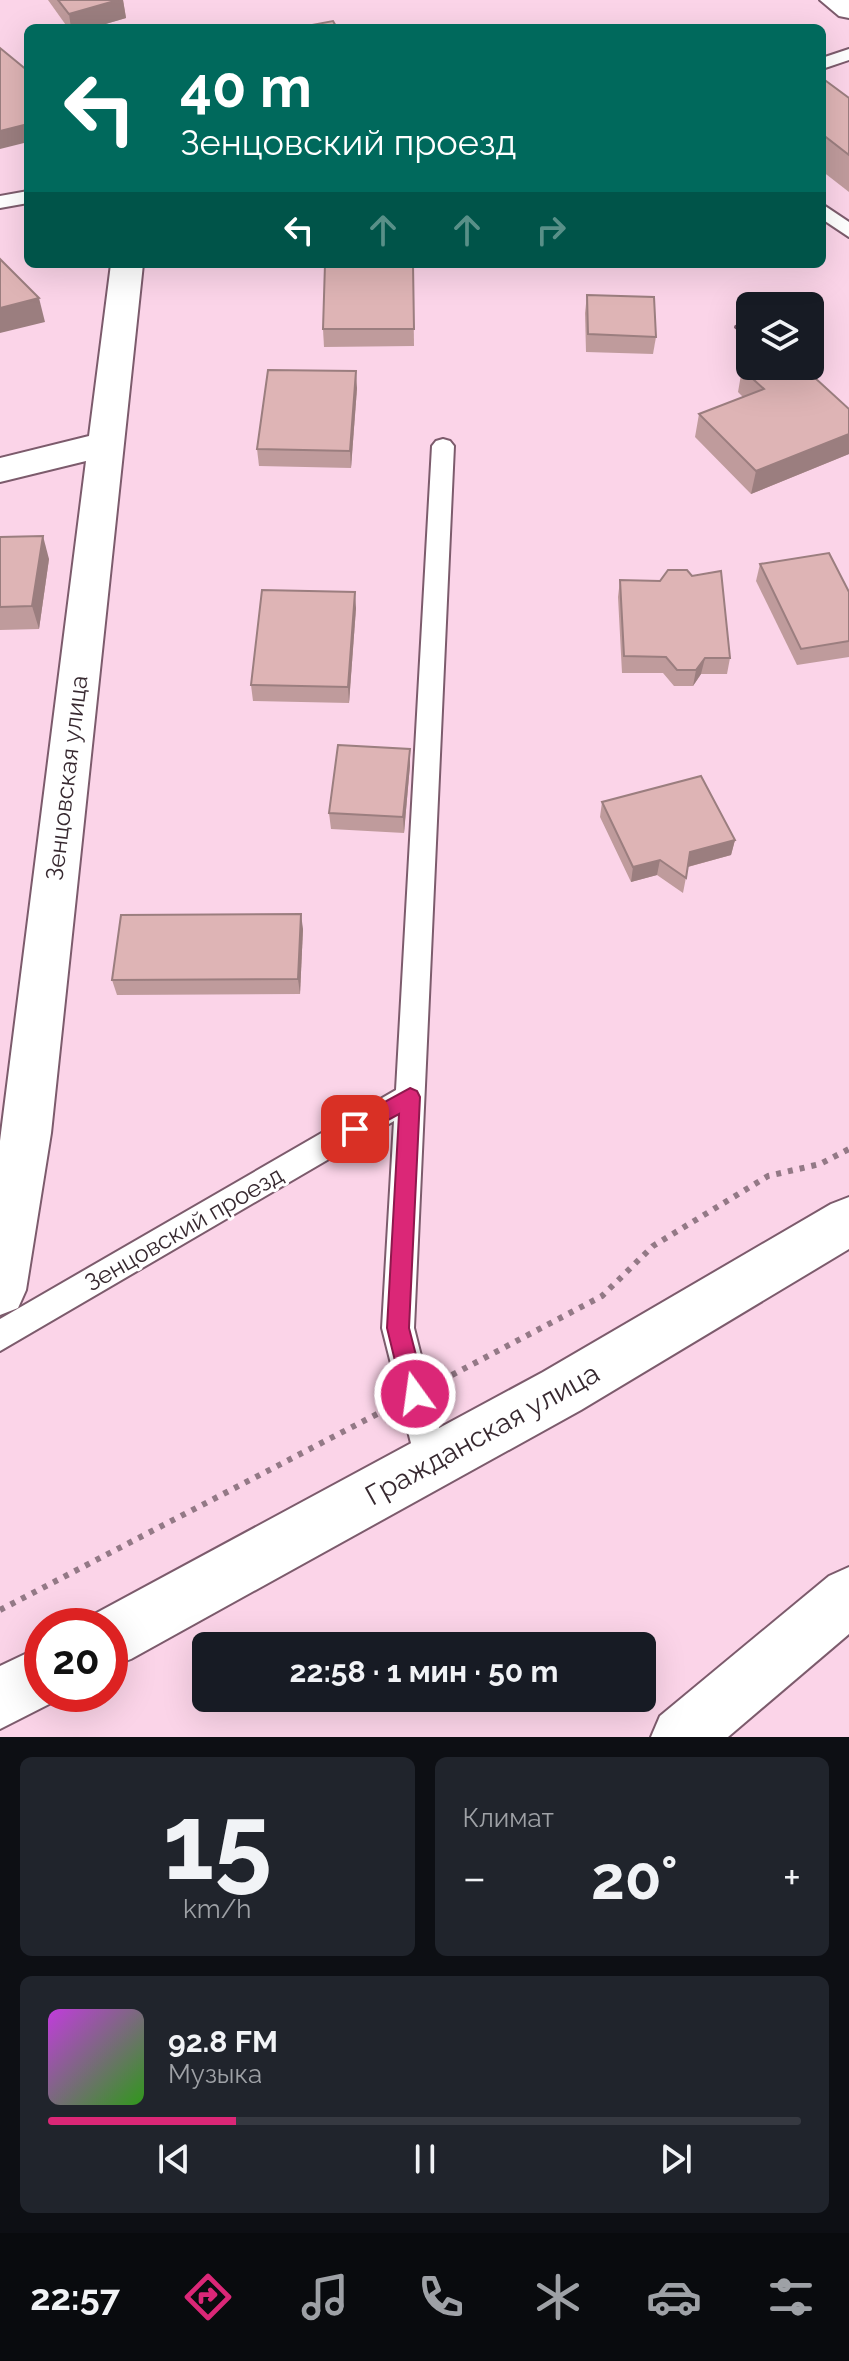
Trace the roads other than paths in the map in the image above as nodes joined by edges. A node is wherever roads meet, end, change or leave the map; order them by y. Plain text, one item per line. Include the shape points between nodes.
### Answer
1 (834, 0) edge
2 (849, 10) edge
3 (849, 54) edge
4 (826, 63) edge
5 (24, 198) edge
6 (0, 202) edge
7 (826, 213) edge
8 (849, 231) edge
9 (127, 268) edge
10 (106, 444) junction
11 (443, 446) dead end
12 (0, 470) edge
13 (410, 1097) junction
14 (849, 1221) edge
15 (0, 1290) edge
16 (0, 1336) edge
17 (432, 1463) junction
18 (849, 1596) edge
19 (128, 1628) edge
20 (24, 1686) edge
21 (0, 1699) edge
22 (681, 1737) edge

1 - 2 street
3 - 4 lane
5 - 6 lane
7 - 8 lane
9 - 10 street, Зенцовская улица
10 - 12 street
10 - 15 street, Зенцовская улица via 28,1117
11 - 13 lane
13 - 16 lane, Зенцовский проезд
13 - 17 lane via 398,1328
14 - 17 street, Гражданская улица
17 - 19 street, Гражданская улица
18 - 22 street
20 - 21 street

